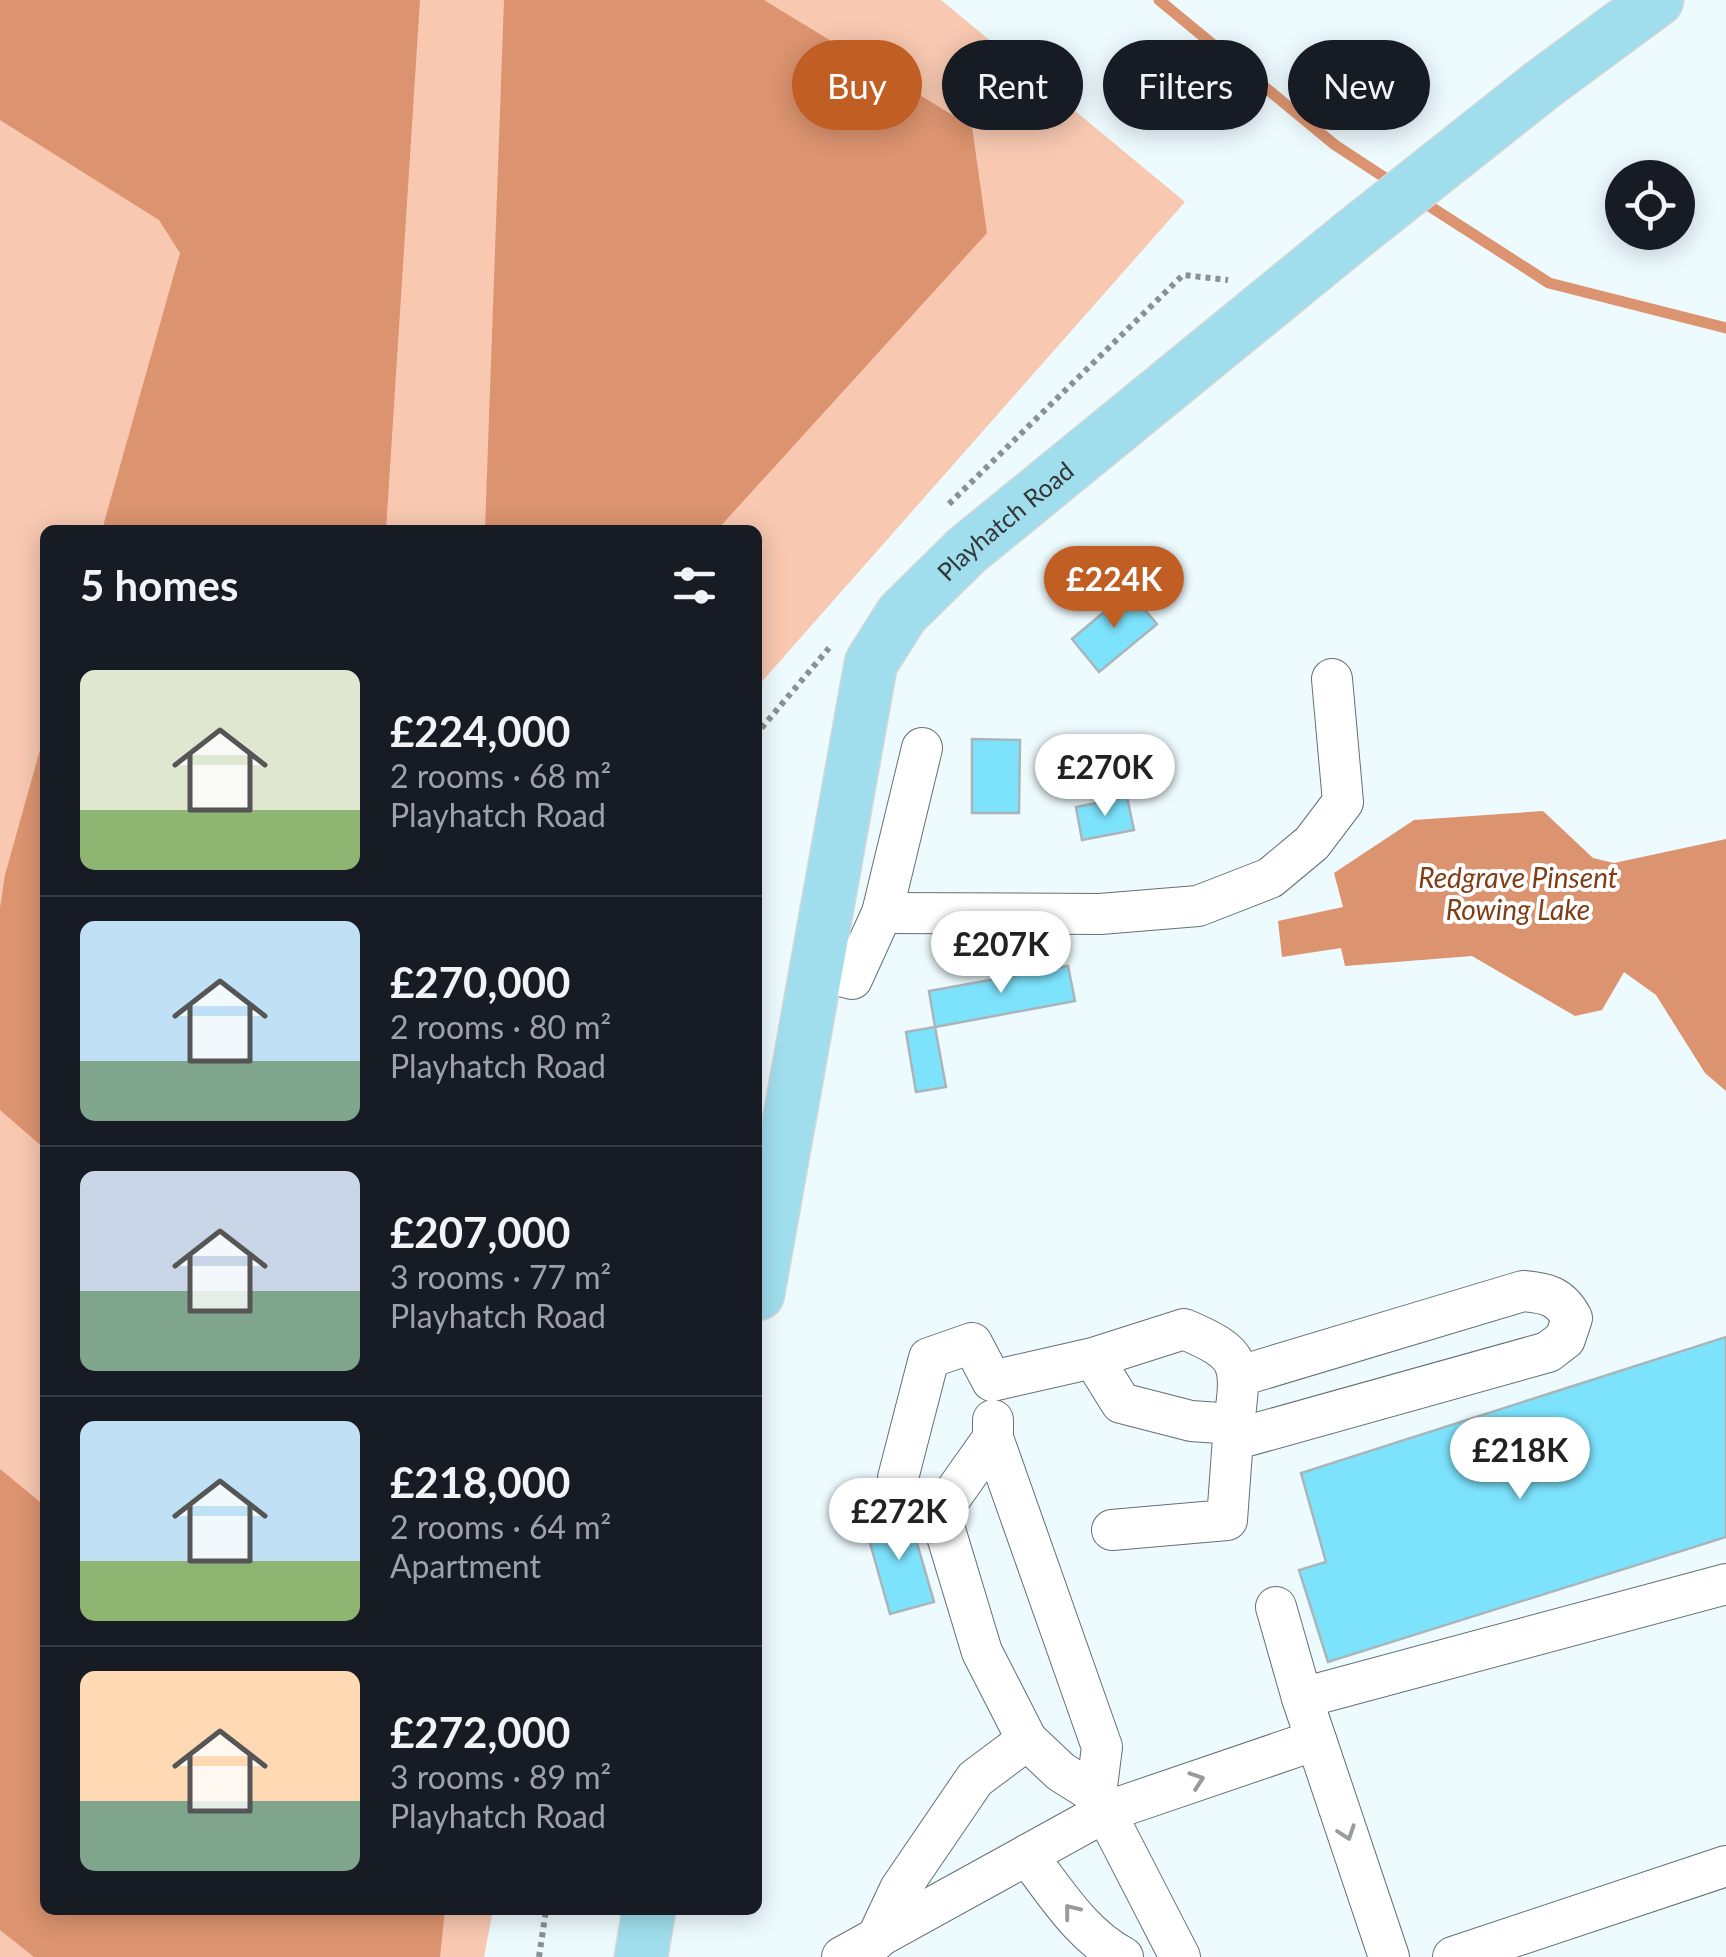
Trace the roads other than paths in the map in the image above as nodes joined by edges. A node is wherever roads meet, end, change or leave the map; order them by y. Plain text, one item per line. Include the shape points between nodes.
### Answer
1 (1657, 0) edge
2 (1332, 679) dead end
3 (922, 748) dead end
4 (882, 913) junction
5 (814, 969) junction
6 (762, 1271) edge
7 (1093, 1358) junction
8 (1240, 1376) junction
9 (992, 1380) junction
10 (1233, 1432) junction
11 (992, 1438) junction
12 (898, 1478) dead end
13 (1112, 1530) dead end
14 (1726, 1584) edge
15 (1276, 1607) dead end
16 (1302, 1698) junction
17 (1027, 1740) junction
18 (1316, 1740) junction
19 (1100, 1803) junction
20 (1027, 1854) junction
21 (1726, 1866) edge
22 (859, 1948) edge
23 (1123, 1957) edge
24 (1180, 1957) edge
25 (1389, 1957) edge
26 (1454, 1957) edge

1 - 5 main road, Playhatch Road via 1354,234 966,551 902,614 871,663
2 - 4 lane via 1343,802 1312,844 1270,878 1198,906 1100,914
3 - 4 lane
4 - 5 lane via 852,978
5 - 6 main road, Playhatch Road
7 - 8 lane via 1184,1329 1222,1345
7 - 9 lane
7 - 10 lane via 1121,1402
8 - 10 lane
8 - 10 lane via 1523,1292 1562,1300 1572,1318 1565,1339 1548,1352
9 - 11 lane
9 - 12 lane via 972,1343 928,1358
10 - 13 lane via 1227,1520
11 - 17 lane via 940,1513 982,1652
11 - 19 lane via 1102,1747
14 - 16 lane
15 - 16 lane
16 - 18 lane
17 - 19 lane
17 - 22 lane via 975,1779
19 -> 18 lane
18 -> 25 lane
19 - 20 lane
19 - 24 lane
20 - 22 lane
23 -> 20 lane via 1080,1922
21 - 26 lane

